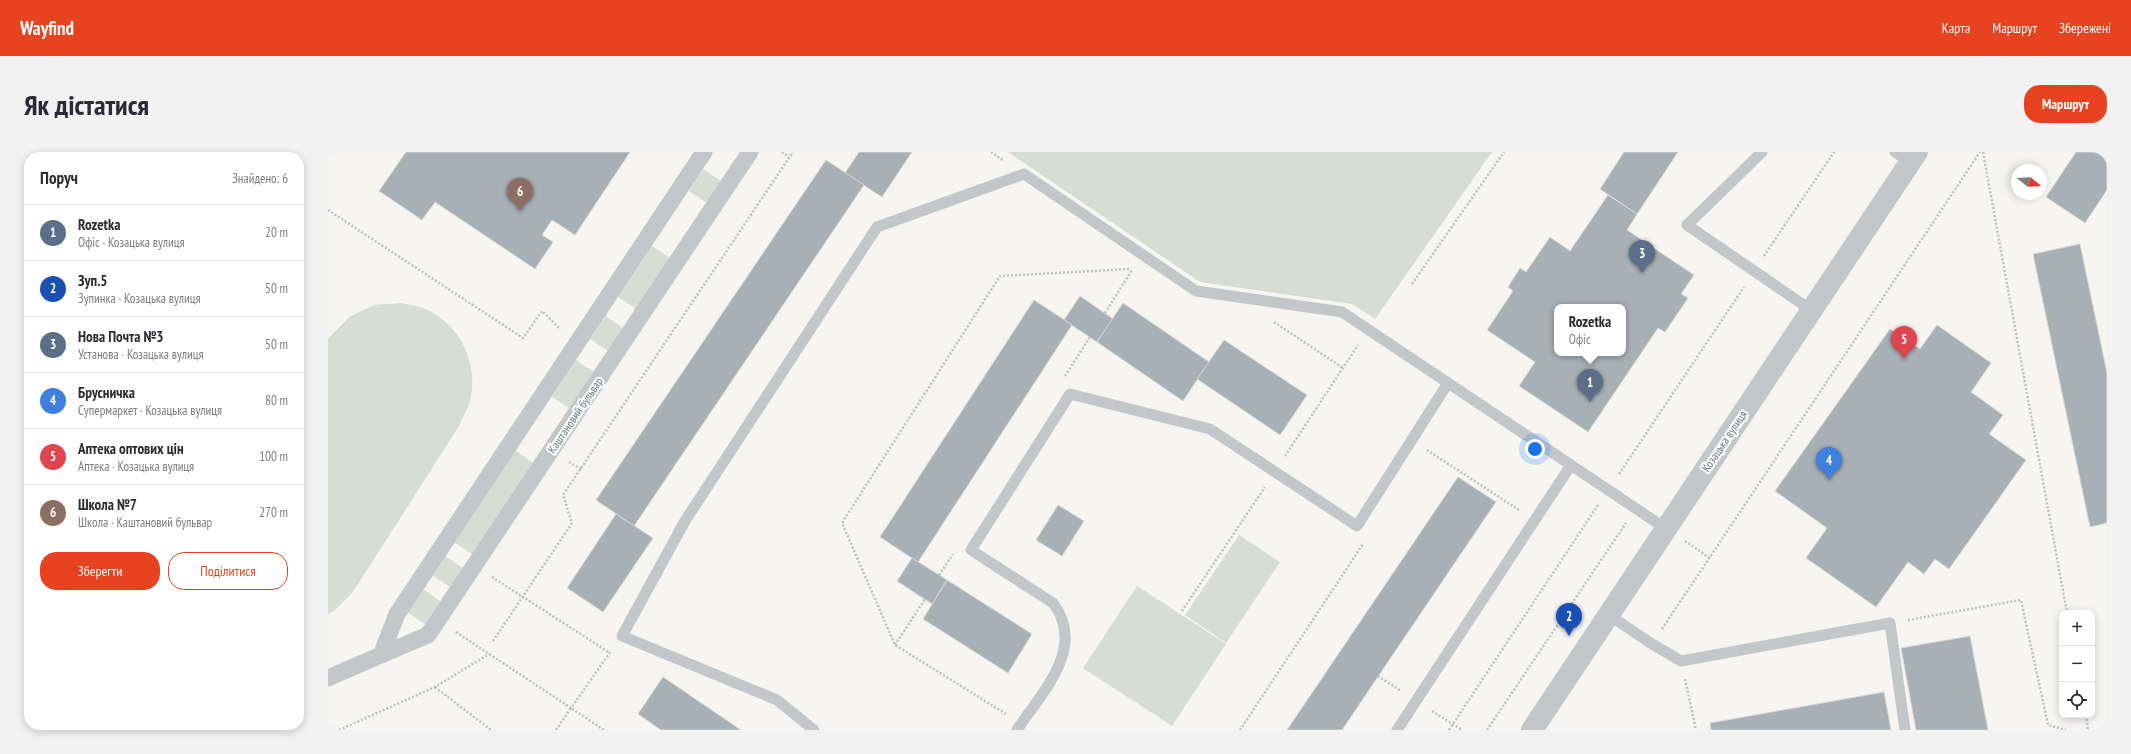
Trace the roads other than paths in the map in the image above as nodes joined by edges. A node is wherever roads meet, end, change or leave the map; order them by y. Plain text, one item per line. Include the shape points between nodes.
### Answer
1 (704, 152) edge
2 (750, 152) edge
3 (1762, 152) edge
4 (1907, 155) edge
5 (1811, 310) junction
6 (1448, 383) junction
7 (1572, 465) junction
8 (1665, 528) junction
9 (1608, 615) junction
10 (381, 655) junction
11 (328, 678) edge
12 (814, 730) edge
13 (1017, 730) edge
14 (1397, 730) edge
15 (1532, 730) edge
16 (1905, 730) edge

1 - 10 street via 397,614
2 - 10 street, Каштановий бульвар via 428,635
3 - 5 lane via 1687,225
4 - 5 street, Козацька вулиця
5 - 8 street, Козацька вулиця
6 - 7 lane
6 - 12 lane via 1342,312 1196,291 1024,174 878,226 685,521 622,636 777,700
6 - 13 lane via 1356,526 1210,429 1070,394 971,550 1053,603 1062,614 1066,628 1067,641 1059,667
7 - 8 lane
7 - 14 lane
8 - 9 street, Козацька вулиця
9 - 15 street, Козацька вулиця
9 - 16 lane via 1681,661 1890,623
10 - 11 street, Каштановий бульвар

